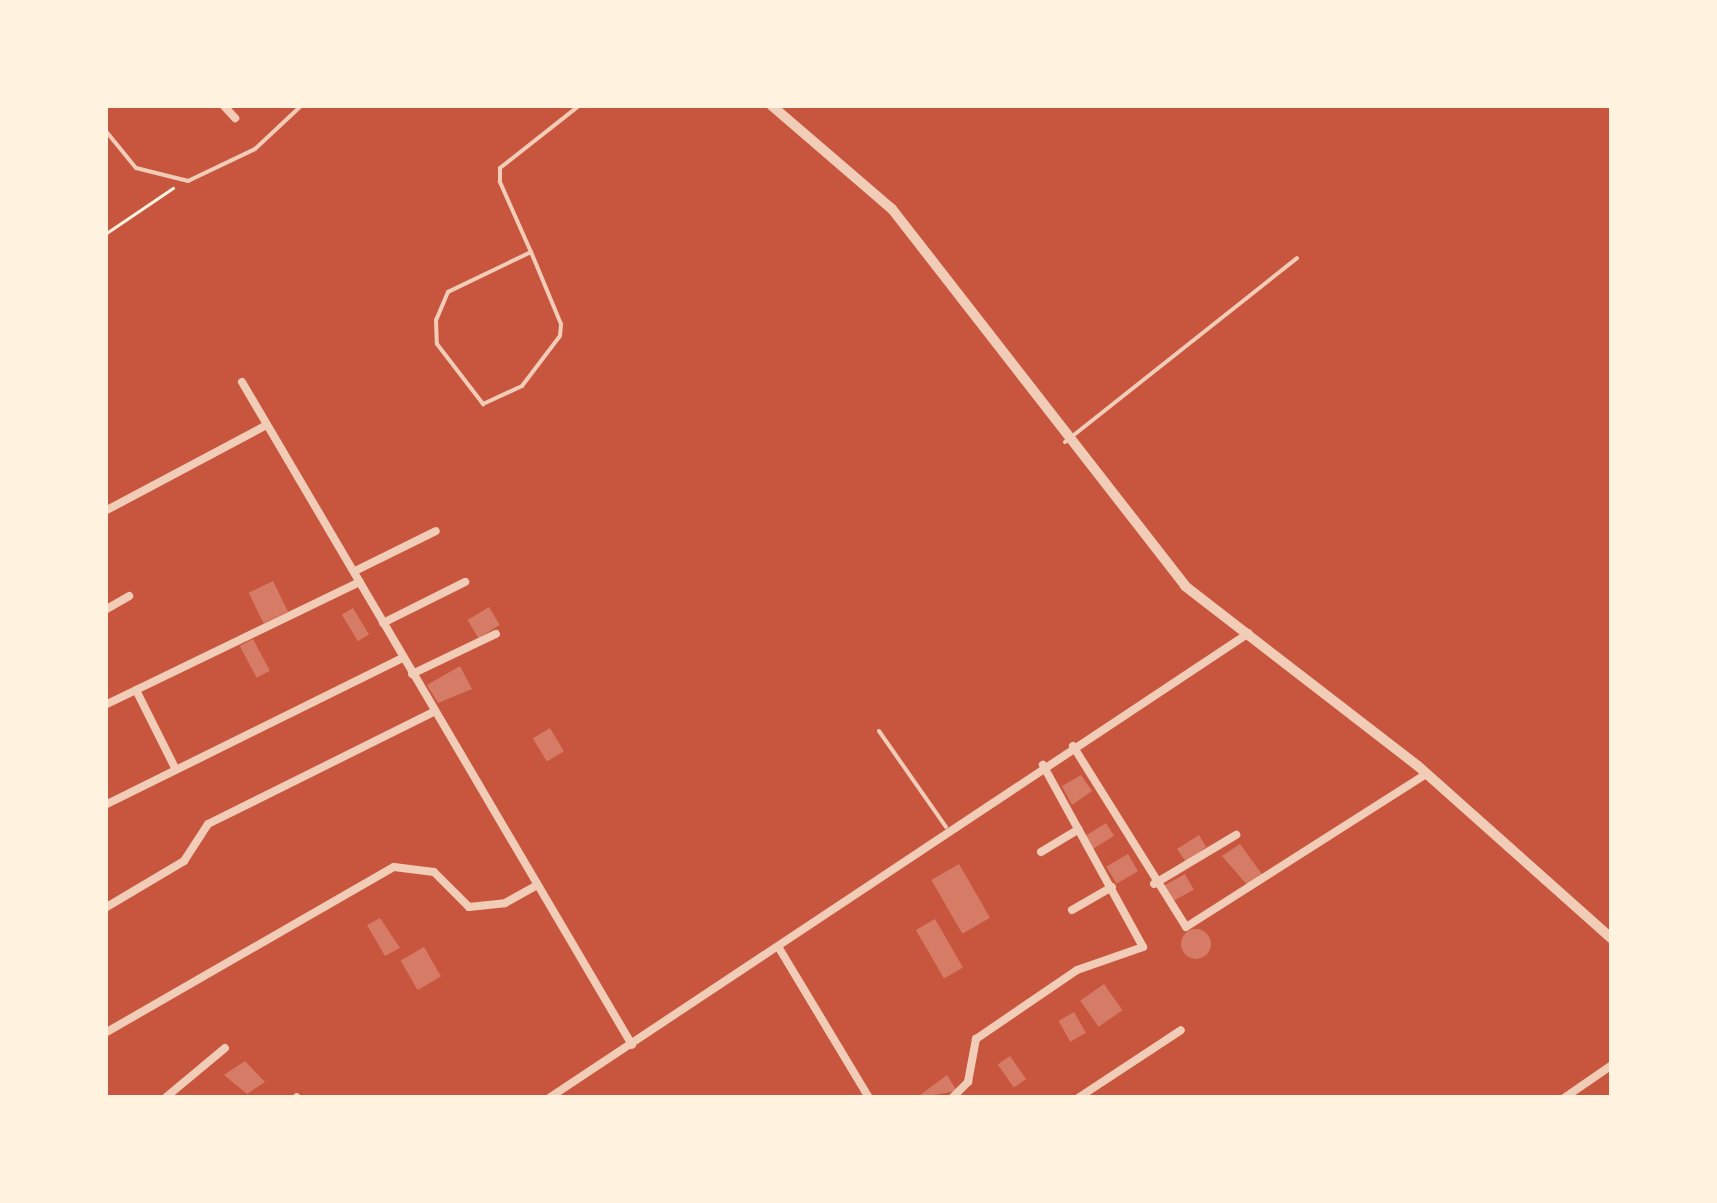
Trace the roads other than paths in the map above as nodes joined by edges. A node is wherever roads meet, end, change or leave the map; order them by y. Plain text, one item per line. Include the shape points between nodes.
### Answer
1 (223, 105) edge
2 (302, 105) edge
3 (580, 105) edge
4 (772, 105) edge
5 (235, 118) dead end
6 (105, 130) edge
7 (531, 252) junction
8 (1297, 258) dead end
9 (242, 382) dead end
10 (267, 425) junction
11 (1066, 442) junction
12 (105, 511) edge
13 (436, 531) dead end
14 (354, 571) junction
15 (360, 582) junction
16 (466, 582) dead end
17 (130, 596) dead end
18 (105, 610) edge
19 (383, 624) junction
20 (1249, 633) junction
21 (496, 634) dead end
22 (402, 658) junction
23 (412, 674) junction
24 (136, 690) junction
25 (105, 705) edge
26 (434, 712) junction
27 (879, 730) dead end
28 (1074, 746) junction
29 (1043, 765) junction
30 (176, 770) junction
31 (1426, 774) junction
32 (105, 806) edge
33 (946, 827) junction
34 (1079, 829) junction
35 (1236, 835) dead end
36 (1042, 852) dead end
37 (1154, 884) junction
38 (537, 885) junction
39 (1112, 887) junction
40 (105, 908) edge
41 (1072, 910) dead end
42 (1612, 939) edge
43 (779, 948) junction
44 (1180, 1030) dead end
45 (105, 1034) edge
46 (632, 1045) junction
47 (225, 1048) dead end
48 (1612, 1065) edge
49 (165, 1098) edge
50 (550, 1098) edge
51 (869, 1098) edge
52 (952, 1098) edge
53 (1078, 1098) edge
54 (1564, 1098) edge

1 - 5 street
2 - 6 lane via 255,149 188,182 136,168
3 - 7 lane via 500,168
4 - 11 street via 892,209
7 - 7 lane via 448,292 436,320 437,344 483,404 522,386 560,336
8 - 11 lane
9 - 10 street
10 - 12 street
10 - 14 street
11 - 20 street via 1185,586
13 - 14 street
14 - 15 street
15 - 19 street
15 - 24 street
16 - 19 street
17 - 18 street
19 - 22 street
20 - 28 street
20 - 31 street
21 - 23 street
22 - 23 street
22 - 30 street
23 - 26 street
24 - 25 street
24 - 30 street
26 - 38 street
26 - 40 street via 208,824 184,861
27 - 33 lane
28 - 29 street
28 - 37 street
29 - 33 street
29 - 34 street
30 - 32 street
31 - 37 street via 1192,926 1182,925
31 - 42 street
33 - 43 street
34 - 36 street
34 - 39 street
35 - 37 street
38 - 45 street via 505,903 469,908 434,872 394,867
38 - 46 street
39 - 41 street
39 - 52 street via 1143,947 1077,970 976,1039 968,1082
43 - 46 street
43 - 51 street
44 - 53 street
46 - 50 street
47 - 49 street
48 - 54 street

